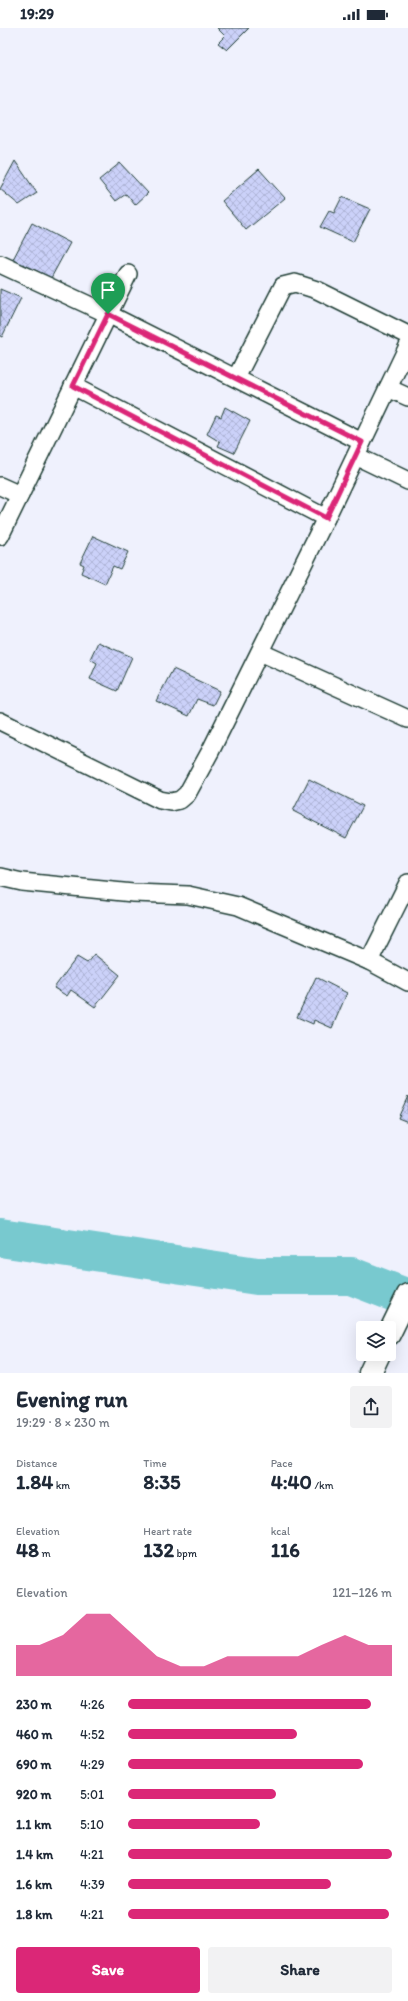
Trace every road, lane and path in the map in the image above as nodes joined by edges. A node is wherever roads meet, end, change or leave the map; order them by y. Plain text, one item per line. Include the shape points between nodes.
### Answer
1 (0, 264) edge
2 (128, 274) dead end
3 (108, 314) junction
4 (408, 335) edge
5 (408, 346) edge
6 (236, 378) junction
7 (73, 386) junction
8 (388, 388) junction
9 (408, 397) edge
10 (359, 449) junction
11 (408, 481) edge
12 (0, 486) edge
13 (20, 495) junction
14 (326, 518) junction
15 (0, 536) edge
16 (260, 652) junction
17 (408, 719) edge
18 (0, 721) edge
19 (0, 877) edge
20 (408, 883) edge
21 (369, 961) junction
22 (408, 982) edge
23 (408, 1295) edge
24 (396, 1321) edge
25 (376, 1361) edge
26 (370, 1373) edge

1 - 3 street
2 - 3 street
3 - 6 street
3 - 7 street
4 - 6 street via 317,290 295,283 283,286
5 - 8 street
6 - 10 street
7 - 13 street
7 - 14 street
8 - 9 street
8 - 10 street
10 - 11 street
10 - 14 street
12 - 13 street
13 - 15 street
14 - 16 street
16 - 17 street
16 - 18 street via 210,752 187,794 180,800 160,800
19 - 21 street via 22,882 133,893 188,895 238,906
20 - 21 street
21 - 22 street
23 - 24 main road
25 - 26 main road

